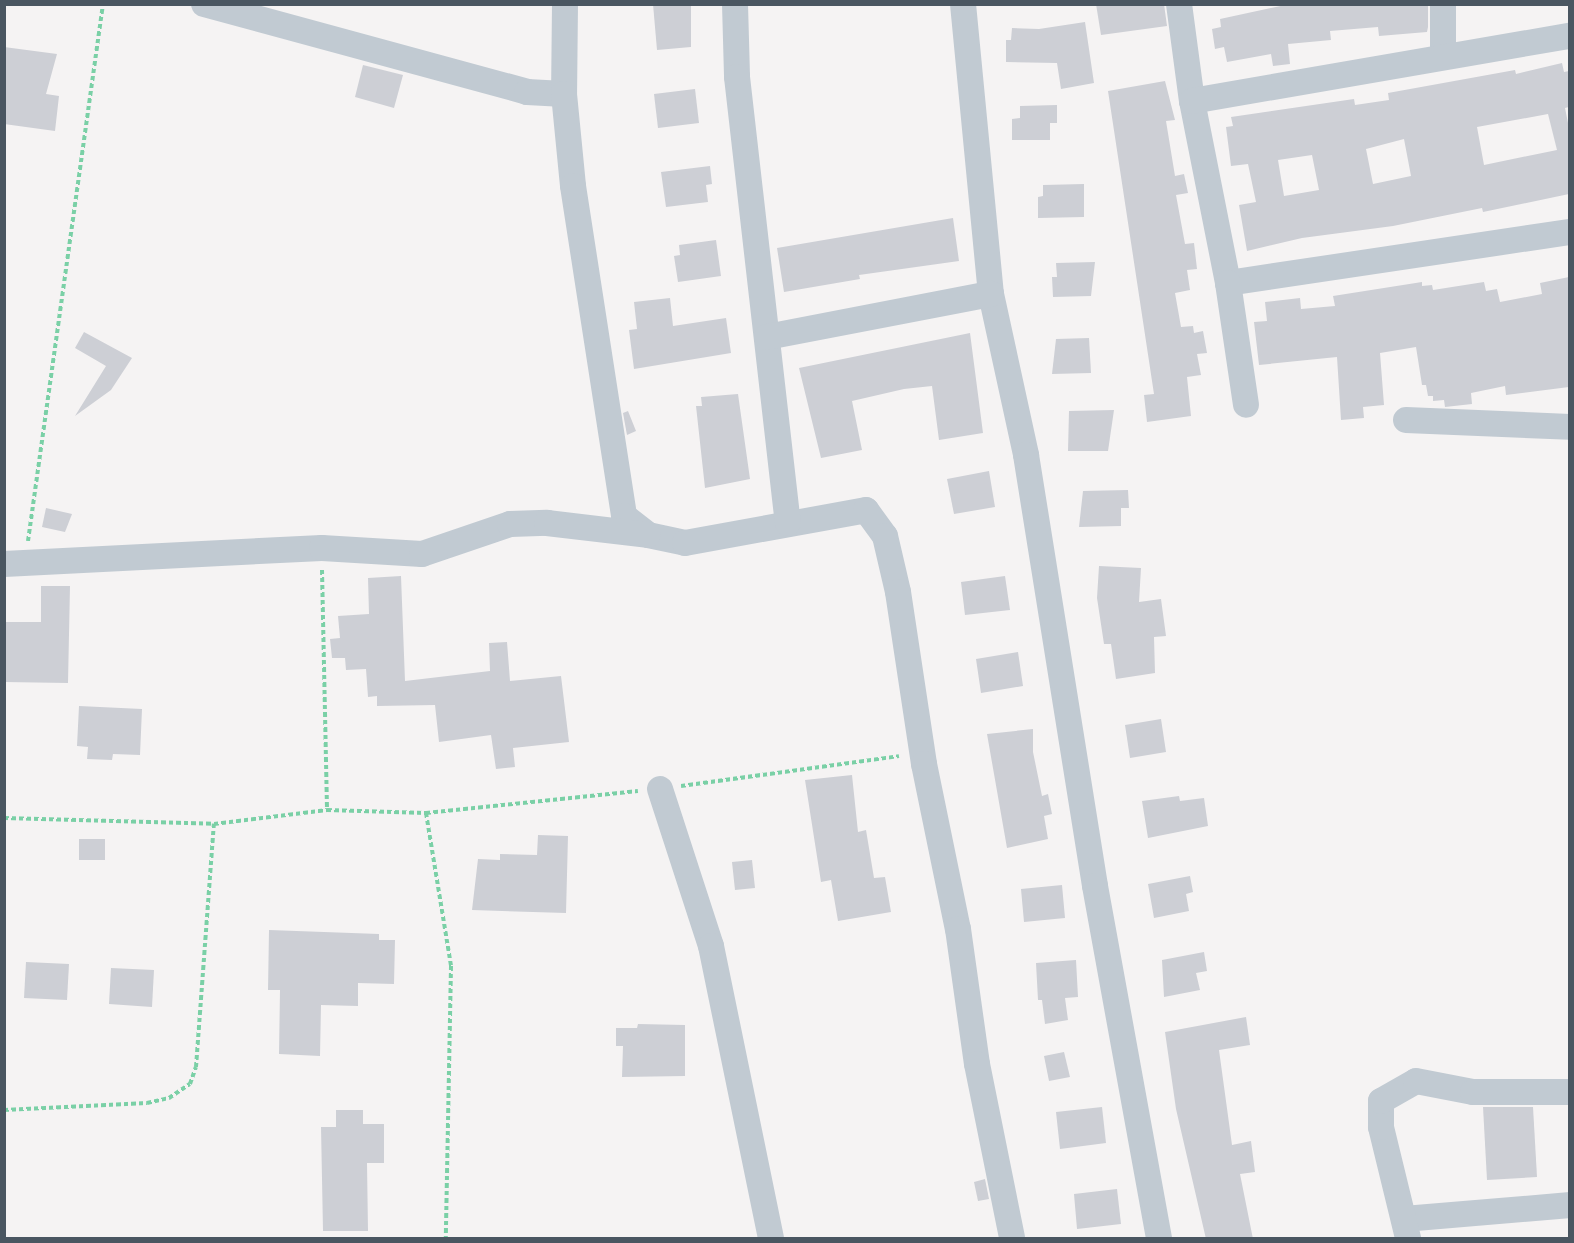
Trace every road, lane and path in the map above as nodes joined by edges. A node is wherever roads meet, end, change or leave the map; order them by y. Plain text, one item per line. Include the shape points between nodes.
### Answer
1 (103, 4) edge
2 (204, 4) edge
3 (565, 4) edge
4 (735, 4) edge
5 (963, 4) edge
6 (1179, 4) edge
7 (1443, 4) edge
8 (1569, 36) edge
9 (1443, 57) junction
10 (564, 94) junction
11 (1192, 101) junction
12 (1569, 232) edge
13 (1228, 283) junction
14 (991, 294) junction
15 (768, 337) junction
16 (1246, 405) dead end
17 (1406, 420) dead end
18 (1569, 428) edge
19 (788, 523) junction
20 (648, 535) junction
21 (322, 548) junction
22 (14, 565) edge
23 (922, 753) junction
24 (660, 789) junction
25 (327, 810) junction
26 (426, 813) junction
27 (4, 818) edge
28 (214, 824) junction
29 (1569, 1092) edge
30 (4, 1110) edge
31 (1569, 1205) edge
32 (1406, 1229) edge
33 (446, 1239) edge
34 (771, 1239) edge
35 (1012, 1239) edge
36 (1159, 1239) edge

1 - 22 path
2 - 10 street via 516,89
3 - 10 street
4 - 15 street via 737,77
5 - 14 street
6 - 11 street
7 - 9 street
8 - 9 street
9 - 11 street
10 - 20 street via 573,186 624,516
11 - 13 street
12 - 13 street
13 - 16 street
14 - 15 street
14 - 36 street via 1026,455 1097,897
15 - 19 street
17 - 18 street
19 - 20 street via 685,543
19 - 23 street via 866,510 885,536 898,592
20 - 21 street via 548,523 519,524 422,554
21 - 22 street
21 - 25 path
23 - 24 path
23 - 35 street via 958,929 977,1065
24 - 26 path
24 - 34 street via 711,946
25 - 26 path
25 - 28 path
26 - 33 path via 452,966
27 - 28 path
28 - 30 path via 196,1067 190,1084 169,1098 147,1103
29 - 32 street via 1473,1092 1416,1081 1381,1101 1381,1127
31 - 32 street

